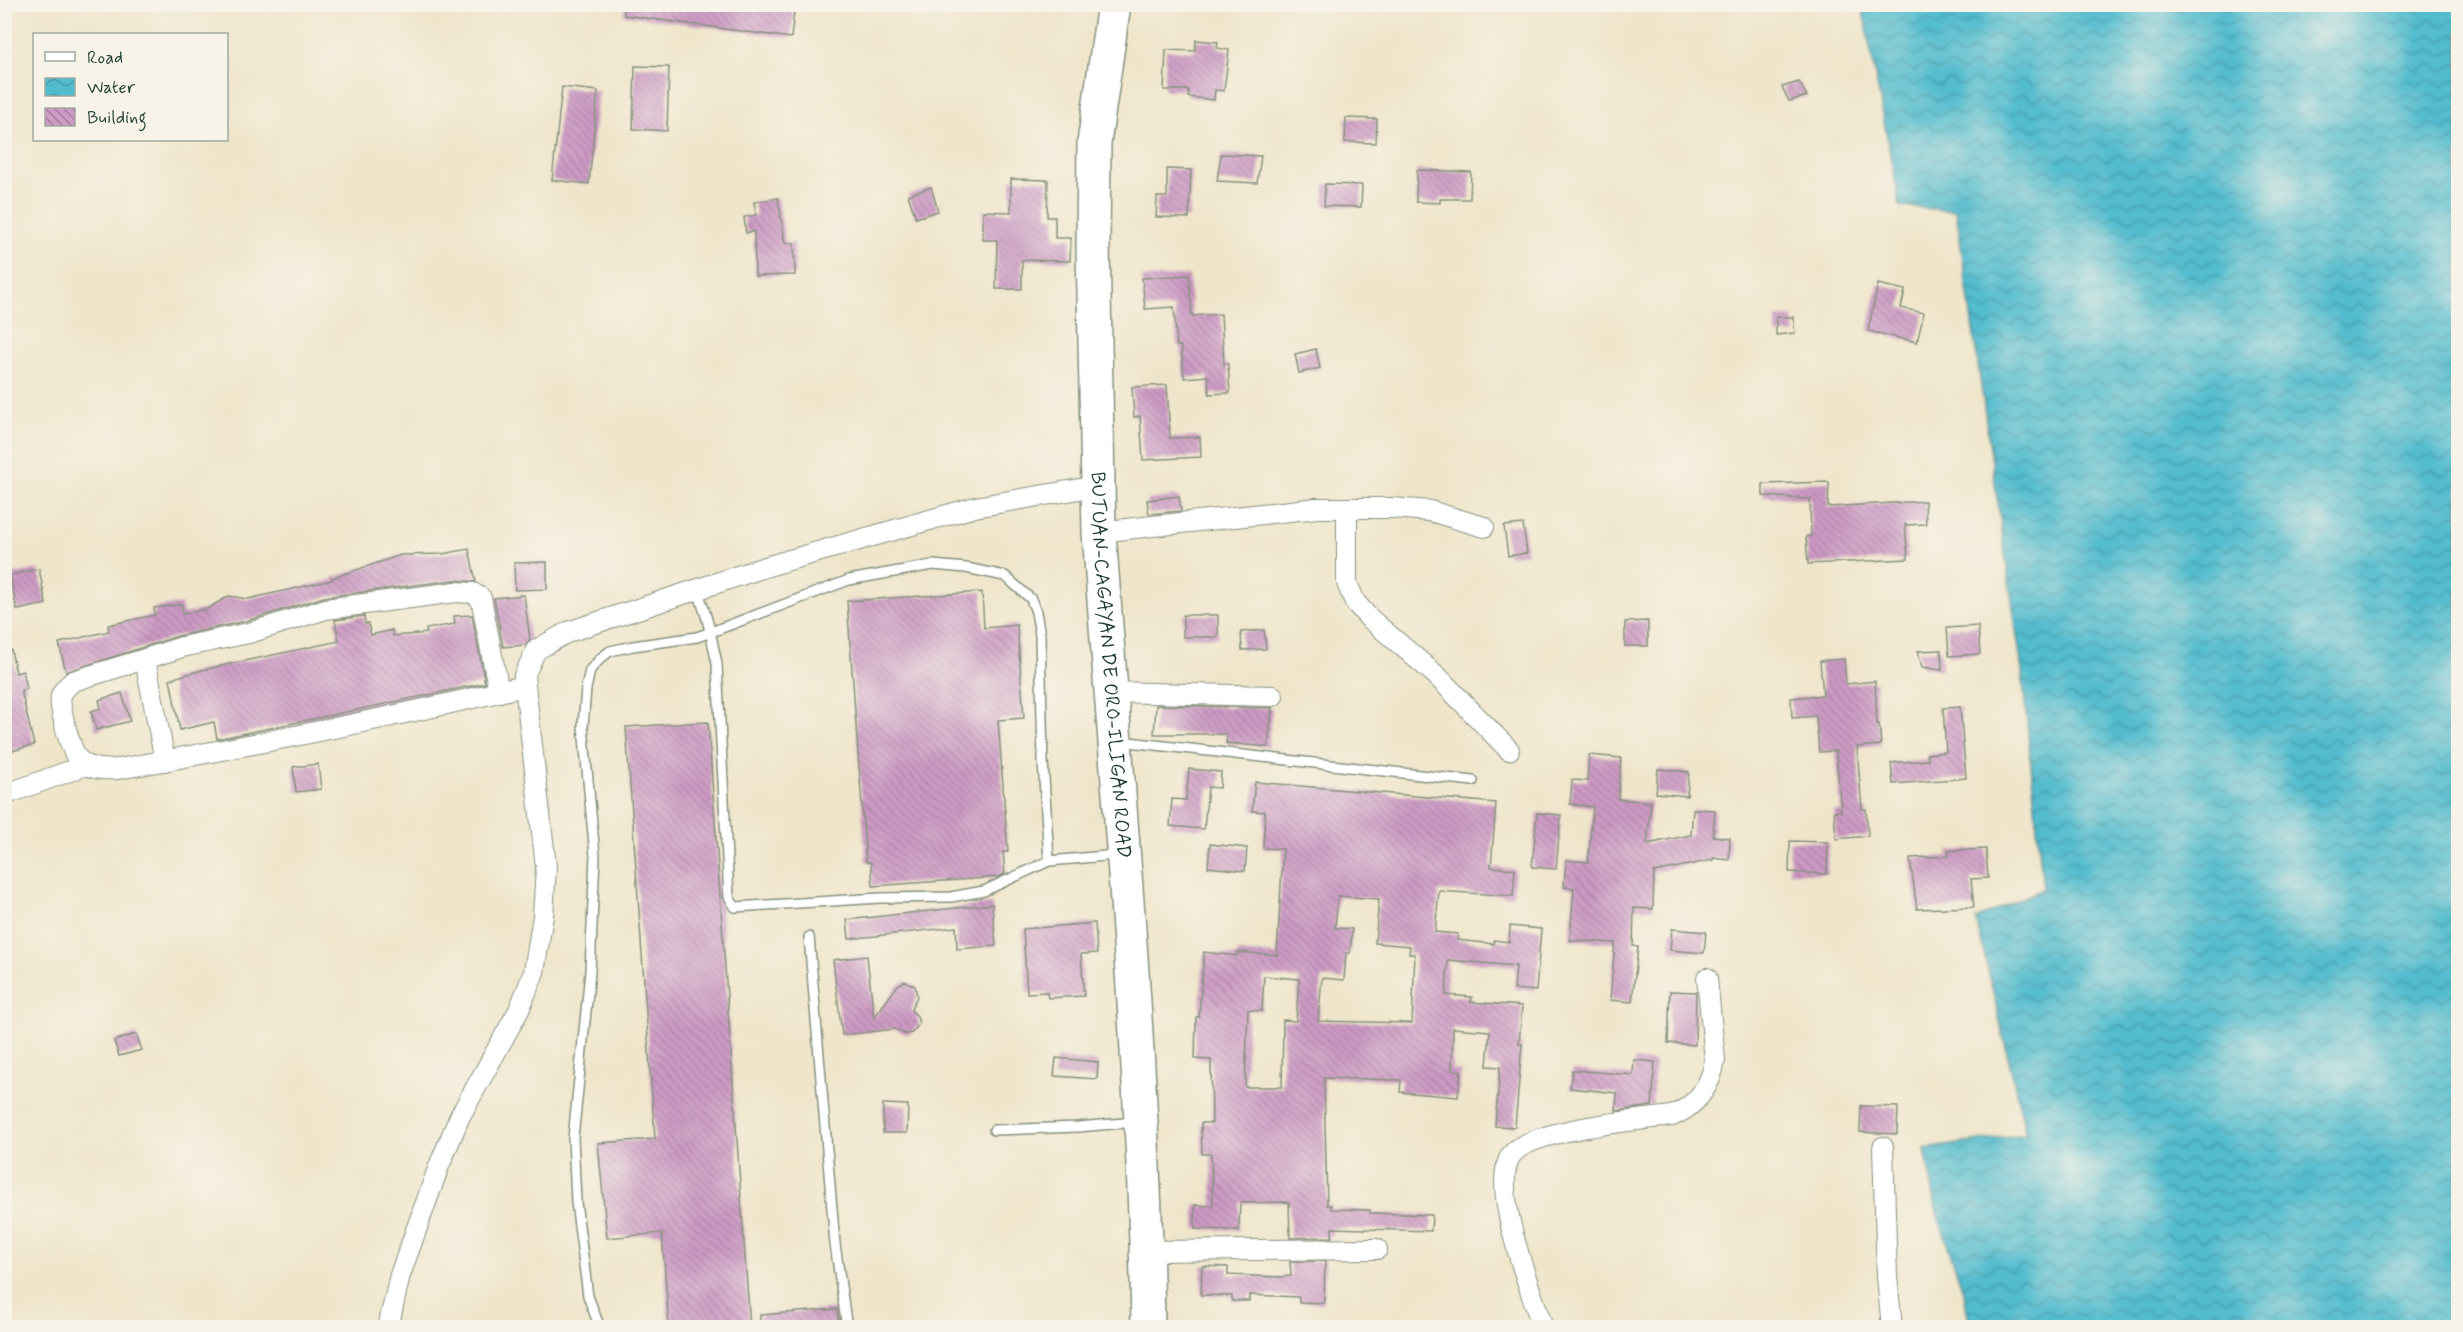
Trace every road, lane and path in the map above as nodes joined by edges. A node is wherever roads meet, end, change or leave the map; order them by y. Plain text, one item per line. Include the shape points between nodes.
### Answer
1 (1114, 4) edge
2 (1097, 486) junction
3 (1347, 508) junction
4 (1484, 527) dead end
5 (1099, 532) junction
6 (697, 590) junction
7 (711, 632) junction
8 (145, 659) junction
9 (524, 686) junction
10 (499, 692) junction
11 (1110, 692) junction
12 (1273, 696) dead end
13 (1114, 740) junction
14 (1509, 750) dead end
15 (165, 761) junction
16 (86, 765) junction
17 (1473, 781) dead end
18 (6, 790) edge
19 (1122, 855) junction
20 (1049, 861) junction
21 (809, 937) dead end
22 (1707, 978) dead end
23 (1140, 1122) junction
24 (994, 1130) dead end
25 (1883, 1147) dead end
26 (1377, 1249) dead end
27 (1147, 1251) junction
28 (388, 1328) edge
29 (600, 1328) edge
30 (847, 1328) edge
31 (1148, 1328) edge
32 (1543, 1328) edge
33 (1892, 1328) edge

1 - 2 highway, BUTUAN-CAGAYAN DE ORO-ILIGAN ROAD via 1094,143
2 - 5 highway, BUTUAN-CAGAYAN DE ORO-ILIGAN ROAD
2 - 6 street via 975,507
3 - 4 street via 1430,511
3 - 5 street
3 - 14 street via 1347,583 1355,602 1437,676
5 - 11 highway, BUTUAN-CAGAYAN DE ORO-ILIGAN ROAD
6 - 7 lane
6 - 9 street via 550,641 536,650 524,676
7 - 20 lane via 717,664 729,897 735,907 951,897 984,891
7 - 20 lane via 849,580 933,565 1005,576 1031,599 1040,635
7 - 29 lane via 610,651 590,670 586,689 583,726 595,856 590,972 573,1138 576,1202 588,1296
8 - 10 street via 326,609 473,593 481,598
8 - 15 street
8 - 16 street via 73,681 64,689 60,698 74,754
9 - 10 street
9 - 28 street via 546,867 534,972 519,1010 460,1116 439,1166 400,1275
10 - 15 street
11 - 12 street
11 - 13 highway, BUTUAN-CAGAYAN DE ORO-ILIGAN ROAD
13 - 17 lane
13 - 19 highway, BUTUAN-CAGAYAN DE ORO-ILIGAN ROAD
15 - 16 street via 102,770
16 - 18 street
19 - 20 lane
19 - 23 highway, BUTUAN-CAGAYAN DE ORO-ILIGAN ROAD
21 - 30 lane via 835,1244
22 - 32 street via 1714,1071 1700,1097 1687,1110 1672,1116 1570,1130 1526,1143 1512,1155 1505,1180 1508,1206 1517,1250
23 - 24 lane
23 - 27 highway, BUTUAN-CAGAYAN DE ORO-ILIGAN ROAD
25 - 33 street
26 - 27 street
27 - 31 highway, BUTUAN-CAGAYAN DE ORO-ILIGAN ROAD

